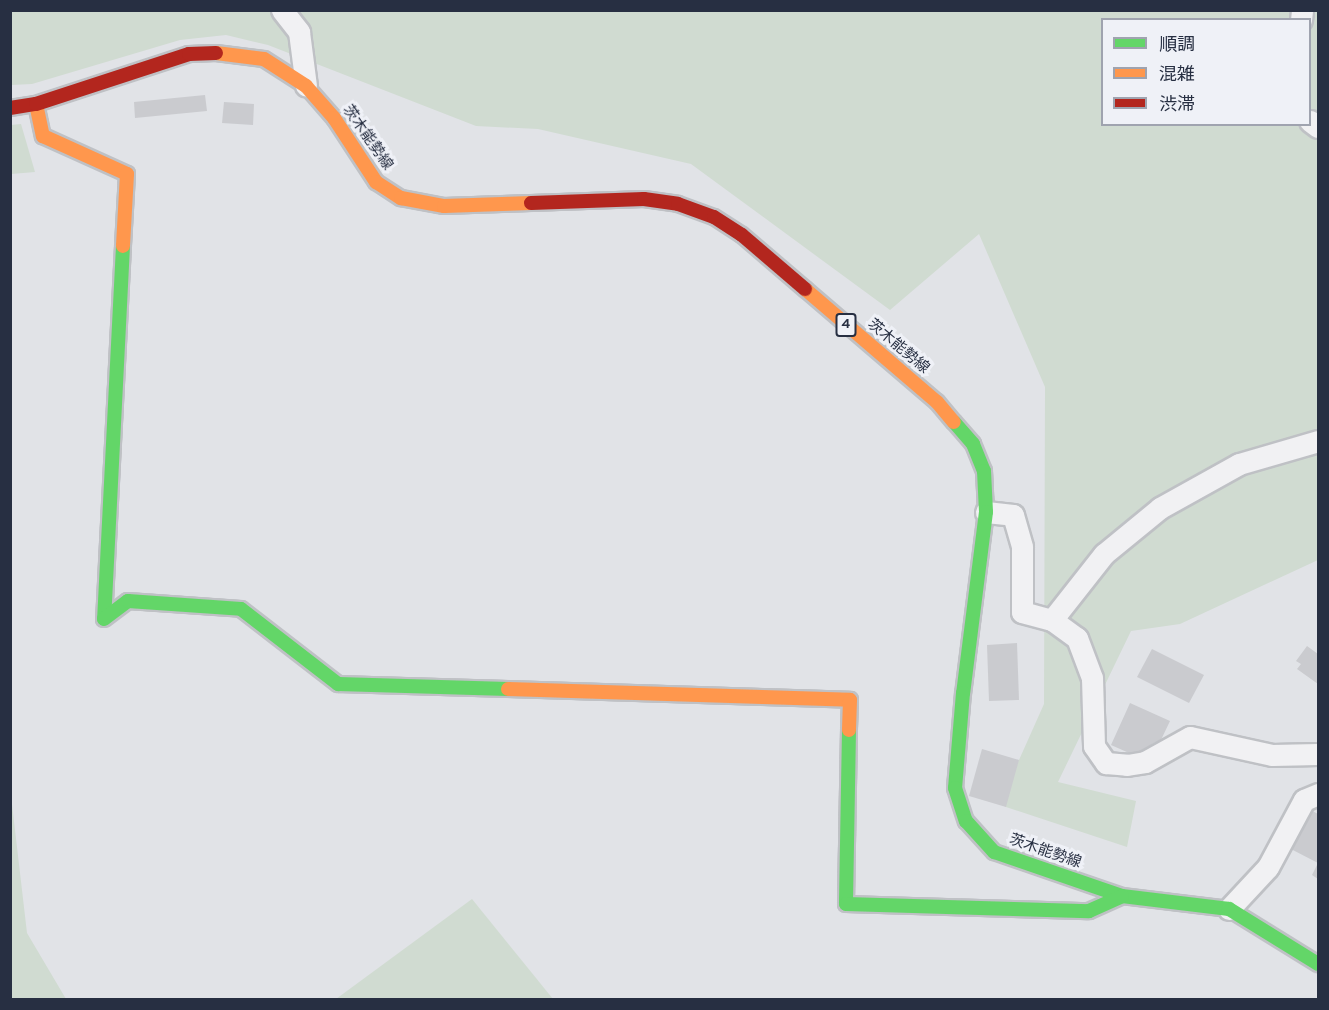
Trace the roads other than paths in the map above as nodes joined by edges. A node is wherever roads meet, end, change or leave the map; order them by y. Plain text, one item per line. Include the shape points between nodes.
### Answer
1 (282, 10) edge
2 (306, 86) junction
3 (36, 104) junction
4 (10, 108) edge
5 (1318, 441) edge
6 (986, 512) junction
7 (1052, 620) junction
8 (1318, 754) edge
9 (1318, 794) edge
10 (1122, 896) junction
11 (1229, 909) junction
12 (1318, 964) edge

1 - 2 street via 299,32
2 - 3 main road, 茨木能勢線 / 4 via 264,59 227,53 189,54
2 - 6 main road, 茨木能勢線 / 4 via 334,118 376,182 401,198 444,206 644,199 678,204 714,217 742,235 937,402 973,444 984,471
3 - 4 main road, 茨木能勢線 / 4
3 - 10 main road via 43,136 127,174 104,619 128,601 241,609 338,684 850,700 846,904 1089,911
5 - 7 street via 1239,464 1160,508 1104,554
6 - 7 street via 1013,515 1022,546 1022,612
6 - 10 main road, 茨木能勢線 / 4 via 963,693 956,788 966,821 994,852
7 - 8 street via 1077,638 1092,678 1094,746 1106,763 1145,762 1190,737 1272,755
9 - 11 street via 1304,800 1268,867
10 - 11 main road, 茨木能勢線 / 4
11 - 12 main road, 茨木能勢線 / 4

